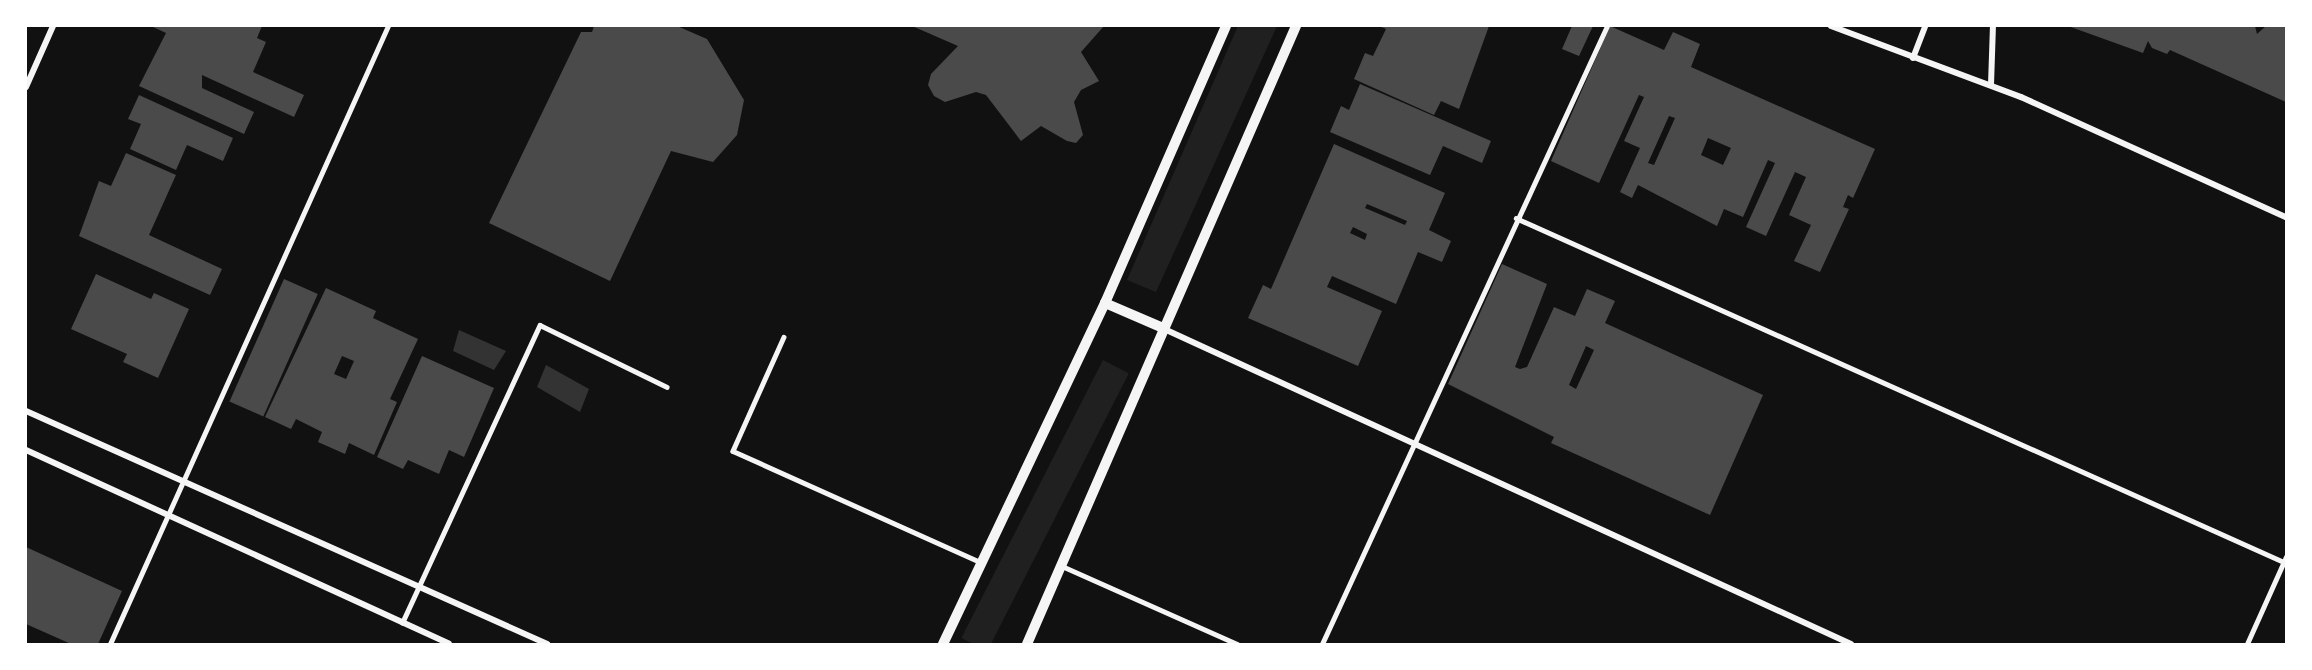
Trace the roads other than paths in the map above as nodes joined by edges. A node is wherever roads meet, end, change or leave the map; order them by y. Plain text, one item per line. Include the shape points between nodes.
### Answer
1 (53, 26) edge
2 (388, 26) edge
3 (1226, 26) edge
4 (1296, 26) edge
5 (1606, 26) edge
6 (1831, 26) edge
7 (1925, 26) edge
8 (1993, 26) edge
9 (1913, 58) junction
10 (1991, 85) junction
11 (26, 87) edge
12 (2286, 217) edge
13 (1516, 218) junction
14 (1105, 303) junction
15 (1161, 327) junction
16 (784, 337) dead end
17 (667, 387) dead end
18 (26, 411) edge
19 (1412, 442) junction
20 (26, 450) edge
21 (186, 478) junction
22 (166, 518) junction
23 (2286, 561) edge
24 (982, 563) junction
25 (1062, 566) junction
26 (421, 586) junction
27 (402, 623) junction
28 (110, 645) edge
29 (449, 645) edge
30 (547, 645) edge
31 (943, 645) edge
32 (1026, 645) edge
33 (1237, 645) edge
34 (1322, 645) edge
35 (1851, 645) edge
36 (2247, 645) edge

1 - 11 street
2 - 21 lane
3 - 14 street
4 - 15 street
5 - 13 lane
6 - 9 street
7 - 9 street
8 - 10 street
9 - 10 street
10 - 12 street
13 - 19 lane
13 - 23 lane
14 - 15 street
14 - 24 street
15 - 19 street
15 - 25 street
16 - 24 lane via 733,451
17 - 26 lane via 540,325
18 - 21 street
19 - 34 lane
19 - 35 street
20 - 22 street
21 - 22 lane
21 - 26 street
22 - 27 street
22 - 28 lane
23 - 36 lane
24 - 31 street
25 - 32 street
25 - 33 lane
26 - 27 lane
26 - 30 street
27 - 29 street

